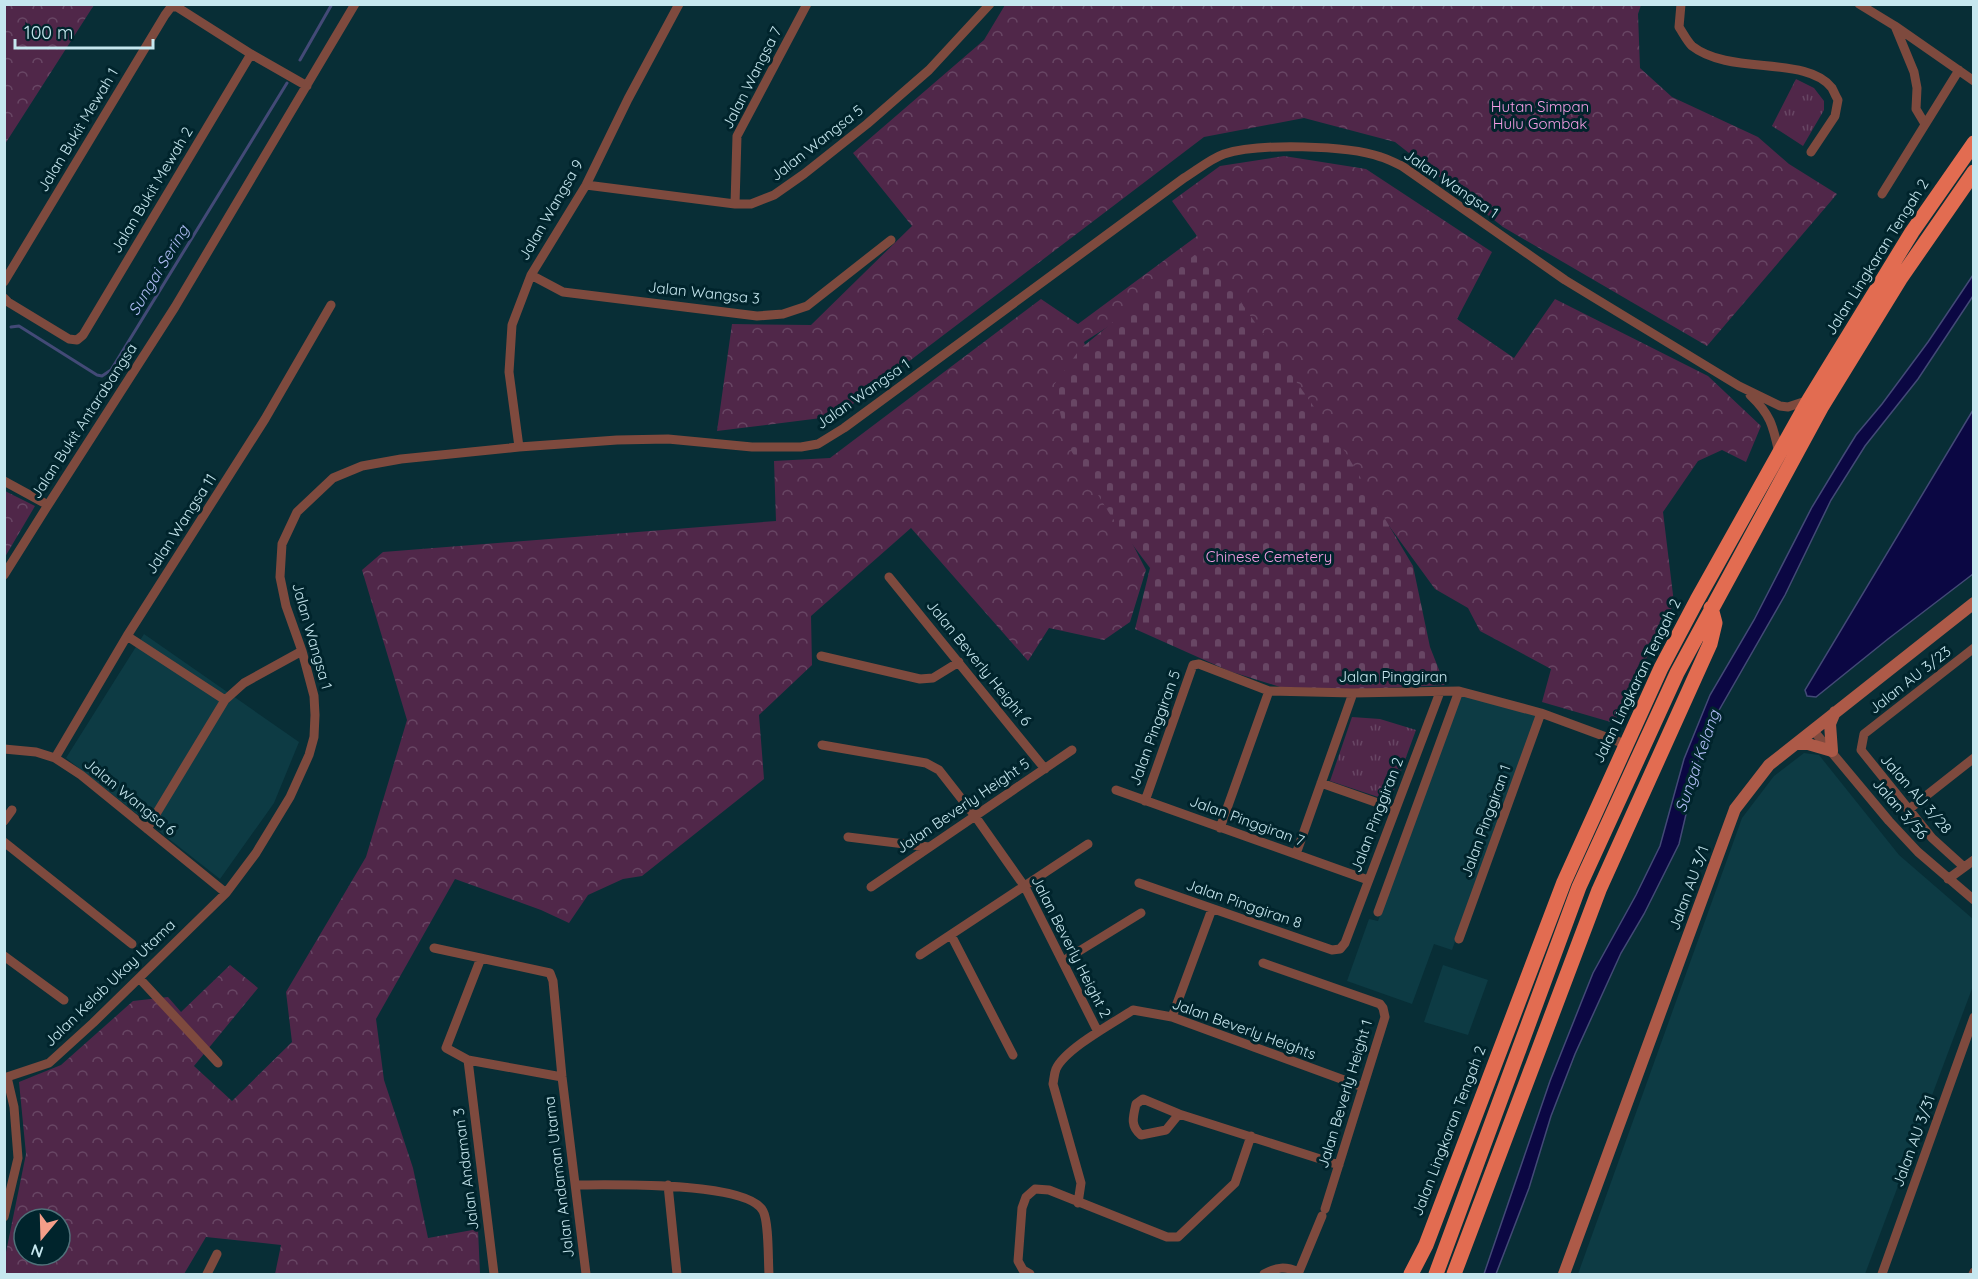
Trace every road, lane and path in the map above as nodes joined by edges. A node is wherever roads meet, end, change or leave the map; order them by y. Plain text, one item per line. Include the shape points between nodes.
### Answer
1 (355, 4) edge
2 (679, 4) edge
3 (807, 4) edge
4 (990, 4) edge
5 (1681, 4) edge
6 (1859, 4) edge
7 (1895, 26) junction
8 (251, 54) junction
9 (1959, 70) junction
10 (1972, 79) edge
11 (307, 86) junction
12 (1925, 124) junction
13 (1974, 143) edge
14 (1811, 152) dead end
15 (1974, 172) edge
16 (585, 185) junction
17 (1882, 194) dead end
18 (735, 204) junction
19 (891, 240) dead end
20 (531, 275) junction
21 (4, 282) edge
22 (4, 298) edge
23 (331, 305) dead end
24 (1739, 386) junction
25 (1809, 400) junction
26 (519, 447) junction
27 (1779, 453) junction
28 (4, 481) edge
29 (48, 505) junction
30 (4, 575) edge
31 (890, 577) dead end
32 (1974, 603) edge
33 (1711, 608) junction
34 (127, 636) junction
35 (1974, 648) edge
36 (302, 651) junction
37 (821, 656) dead end
38 (959, 662) junction
39 (1193, 665) joint
40 (1269, 691) junction
41 (1459, 691) junction
42 (1440, 692) junction
43 (1353, 693) junction
44 (225, 700) junction
45 (1836, 711) junction
46 (1541, 712) junction
47 (1813, 730) junction
48 (1864, 734) joint
49 (1625, 744) junction
50 (1796, 744) junction
51 (822, 745) dead end
52 (4, 749) edge
53 (1072, 750) dead end
54 (1832, 751) junction
55 (54, 758) junction
56 (1974, 758) edge
57 (1045, 769) junction
58 (1321, 783) junction
59 (1116, 790) dead end
60 (1145, 801) junction
61 (12, 810) dead end
62 (1395, 810) junction
63 (1908, 810) junction
64 (975, 816) junction
65 (4, 822) edge
66 (1220, 828) junction
67 (147, 829) junction
68 (848, 837) dead end
69 (4, 842) edge
70 (1088, 844) dead end
71 (929, 847) junction
72 (1296, 854) junction
73 (1974, 860) edge
74 (1964, 867) junction
75 (1947, 879) junction
76 (1368, 880) junction
77 (1139, 884) dead end
78 (871, 886) dead end
79 (1025, 887) junction
80 (226, 893) junction
81 (1974, 900) edge
82 (1212, 909) junction
83 (1378, 912) dead end
84 (1141, 913) dead end
85 (951, 935) junction
86 (1459, 939) dead end
87 (132, 944) dead end
88 (434, 948) dead end
89 (1340, 949) joint
90 (4, 956) edge
91 (920, 956) dead end
92 (481, 958) junction
93 (1063, 961) junction
94 (1263, 963) dead end
95 (139, 978) junction
96 (64, 1000) dead end
97 (1172, 1017) junction
98 (1974, 1017) edge
99 (1098, 1032) junction
100 (1013, 1055) dead end
101 (468, 1060) junction
102 (218, 1063) dead end
103 (6, 1077) edge
104 (562, 1077) junction
105 (1363, 1088) junction
106 (1179, 1114) junction
107 (1251, 1136) junction
108 (1338, 1165) junction
109 (576, 1185) junction
110 (668, 1185) junction
111 (1078, 1203) junction
112 (4, 1217) edge
113 (218, 1254) dead end
114 (1298, 1273) edge
115 (207, 1275) edge
116 (494, 1275) edge
117 (586, 1275) edge
118 (677, 1275) edge
119 (769, 1275) edge
120 (1030, 1275) edge
121 (1264, 1275) edge
122 (1411, 1275) edge
123 (1436, 1275) edge
124 (1454, 1275) edge
125 (1564, 1275) edge
126 (1882, 1275) edge

1 - 11 street, Jalan Bukit Antarabangsa
2 - 16 street, Jalan Wangsa 9
3 - 18 street, Jalan Wangsa 7 via 737,135
4 - 18 street, Jalan Wangsa 5 via 929,70 804,174 774,195 751,204
5 - 14 street via 1679,27 1691,45 1710,56 1732,63 1804,71 1831,87 1838,100 1834,117
6 - 7 street
7 - 9 street
7 - 12 street via 1914,72 1916,109
8 - 11 street, Jalan Bukit Mewah 1
8 - 21 street, Jalan Bukit Mewah 1 via 177,7 171,7
8 - 22 street, Jalan Bukit Mewah 2 via 83,335 69,339
9 - 10 street
9 - 12 street
11 - 29 street, Jalan Bukit Antarabangsa via 175,307
12 - 17 street
13 - 25 highway, Jalan Lingkaran Tengah 2 via 1912,232
15 - 33 highway, Jalan Lingkaran Tengah 2 via 1900,279 1822,406
16 - 18 street, Jalan Wangsa 5
16 - 20 street, Jalan Wangsa 9
19 - 20 street, Jalan Wangsa 3 via 807,306 783,314 757,316 563,292
20 - 26 street, Jalan Wangsa 9 via 512,326 508,372
23 - 34 street, Jalan Wangsa 11 via 265,419
24 - 25 street, Jalan Wangsa 1 via 1780,406
24 - 26 street, Jalan Wangsa 1 via 1565,280 1402,166 1380,156 1352,151 1272,147 1223,155 1184,178 818,444 781,448 616,440
24 - 27 street, Jalan Wangsa 1 via 1769,416
25 - 27 highway, Jalan Lingkaran Tengah 2
26 - 36 street, Jalan Wangsa 1 via 401,459 362,466 333,478 297,512 282,544 280,577
27 - 49 highway, Jalan Lingkaran Tengah 2 via 1677,639
28 - 29 street
29 - 30 street, Jalan Bukit Antarabangsa
31 - 38 street, Jalan Beverly Height 6
32 - 45 main road, Jalan AU 3/1
33 - 123 highway, Jalan Lingkaran Tengah 2 via 1663,702 1579,887
33 - 124 highway via 1715,623 1710,644 1599,890
34 - 44 street
34 - 55 street, Jalan Wangsa 11
35 - 48 street, Jalan AU 3/23
36 - 44 street via 244,683
36 - 80 street, Jalan Wangsa 1 via 314,696 314,737 309,755 290,797
37 - 38 street via 920,679 933,678
38 - 57 street, Jalan Beverly Height 6
39 - 40 street, Jalan Pinggiran
39 - 60 street, Jalan Pinggiran 5
40 - 43 street, Jalan Pinggiran
40 - 66 street
41 - 42 street, Jalan Pinggiran
41 - 46 street, Jalan Pinggiran
41 - 83 street
42 - 43 street, Jalan Pinggiran
42 - 62 street, Jalan Pinggiran 2
43 - 58 street
44 - 67 street
45 - 47 main road, Jalan AU 3/1
45 - 54 main road via 1830,724
46 - 49 street, Jalan Pinggiran
46 - 86 street, Jalan Pinggiran 1
47 - 50 main road, Jalan AU 3/1
47 - 54 street, Jalan 3/56
48 - 63 street, Jalan AU 3/28 via 1861,750
49 - 122 highway, Jalan Lingkaran Tengah 2 via 1564,882 1426,1245
50 - 54 main road
50 - 125 main road, Jalan AU 3/1 via 1769,765 1735,808
51 - 64 street, Jalan Beverly Height 2 via 926,762 939,770
52 - 55 street, Jalan Wangsa 6
53 - 57 street, Jalan Beverly Height 5
54 - 75 street, Jalan 3/56 via 1889,821
55 - 67 street, Jalan Wangsa 6
56 - 63 street
57 - 64 street, Jalan Beverly Height 5
58 - 62 street
58 - 72 street
59 - 60 street, Jalan Pinggiran 7
60 - 66 street, Jalan Pinggiran 7
61 - 65 street
62 - 76 street, Jalan Pinggiran 2
63 - 74 street, Jalan AU 3/28
64 - 71 street, Jalan Beverly Height 5
64 - 79 street, Jalan Beverly Height 2
66 - 72 street, Jalan Pinggiran 7
67 - 80 street, Jalan Wangsa 6
68 - 71 street
69 - 87 street
70 - 79 street
71 - 78 street, Jalan Beverly Height 5
72 - 76 street, Jalan Pinggiran 7
73 - 74 street
74 - 75 street
75 - 81 street, Jalan 3/56
76 - 89 street, Jalan Pinggiran 2
77 - 82 street, Jalan Pinggiran 8
79 - 85 street
79 - 93 street, Jalan Beverly Height 2
80 - 95 street, Jalan Kelab Ukay Utama
82 - 89 street, Jalan Pinggiran 8 via 1332,950
82 - 97 street
84 - 93 street
85 - 91 street
85 - 100 street
88 - 92 street
90 - 96 street
92 - 101 street, Jalan Andaman Utama via 446,1043 446,1048
92 - 104 street via 550,973
93 - 99 street, Jalan Beverly Height 2
94 - 105 street, Jalan Beverly Height 1 via 1380,1004 1385,1017
95 - 102 street
95 - 103 street, Jalan Kelab Ukay Utama via 49,1063
97 - 99 street, Jalan Beverly Heights via 1132,1010
97 - 105 street, Jalan Beverly Heights
98 - 126 street, Jalan AU 3/31
99 - 111 street, Jalan Beverly Heights via 1064,1058 1055,1070 1053,1084 1081,1183
101 - 104 street, Jalan Andaman Utama
101 - 116 street, Jalan Andaman 3
103 - 112 street via 14,1107 18,1158
104 - 109 street, Jalan Andaman Utama
105 - 108 street, Jalan Beverly Height 1
106 - 106 street via 1143,1099 1136,1104 1132,1121 1141,1135 1166,1130
106 - 107 street
107 - 108 street
107 - 111 street via 1235,1184 1178,1238
108 - 114 street, Jalan Beverly Height 1
109 - 110 street
109 - 117 street, Jalan Andaman Utama
110 - 118 street
110 - 119 street via 752,1200 763,1210 766,1222
111 - 120 street via 1049,1190 1035,1189 1026,1197 1018,1261
113 - 115 street
114 - 121 street via 1274,1268

